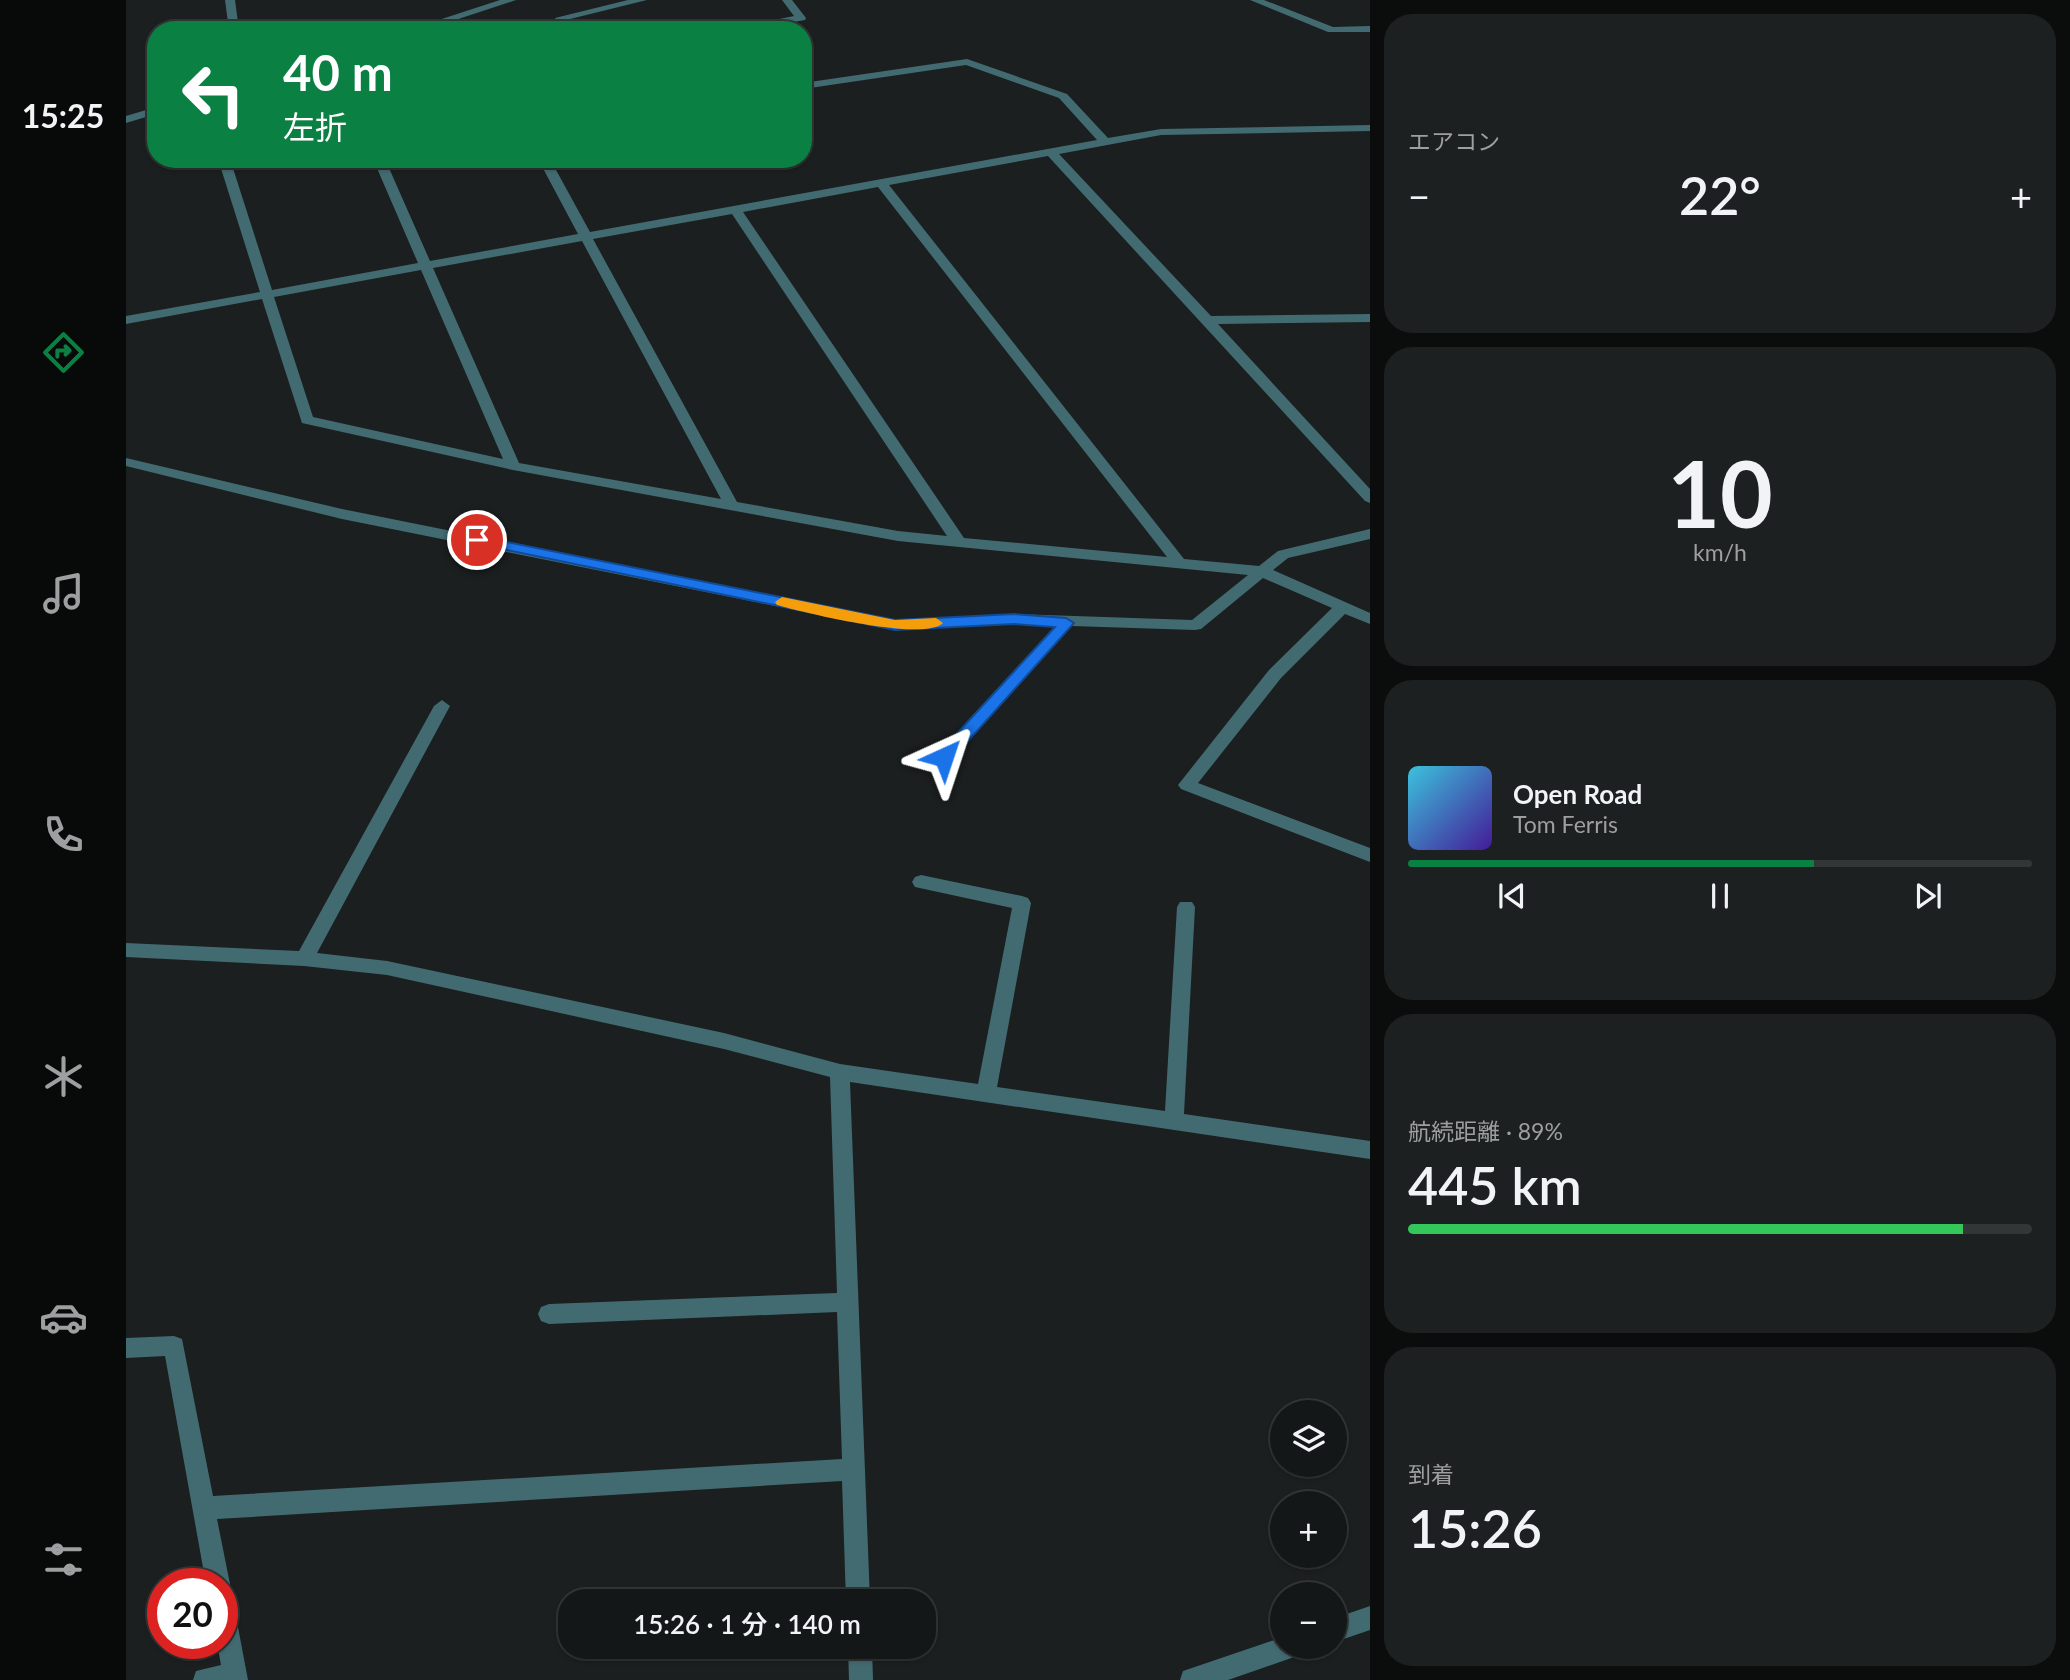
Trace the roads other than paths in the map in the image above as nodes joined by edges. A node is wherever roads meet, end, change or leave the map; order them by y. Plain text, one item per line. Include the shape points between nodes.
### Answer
1 (230, 0) edge
2 (511, 0) edge
3 (642, 0) edge
4 (787, 0) edge
5 (1255, 0) edge
6 (233, 21) edge
7 (442, 21) edge
8 (561, 21) edge
9 (783, 21) edge
10 (1370, 29) edge
11 (812, 85) edge
12 (147, 113) edge
13 (126, 120) edge
14 (1370, 128) edge
15 (1105, 142) junction
16 (1052, 153) junction
17 (227, 168) edge
18 (383, 168) edge
19 (549, 168) edge
20 (881, 183) junction
21 (735, 209) junction
22 (583, 236) junction
23 (426, 266) junction
24 (266, 295) junction
25 (1370, 318) edge
26 (126, 320) edge
27 (1207, 320) junction
28 (127, 464) edge
29 (513, 466) junction
30 (1370, 498) edge
31 (731, 504) junction
32 (1370, 534) edge
33 (959, 542) junction
34 (1178, 561) junction
35 (1261, 571) junction
36 (1343, 607) junction
37 (1370, 619) edge
38 (1066, 623) junction
39 (442, 706) dead end
40 (944, 757) dead end
41 (1370, 855) edge
42 (921, 882) dead end
43 (1186, 907) dead end
44 (126, 950) edge
45 (304, 959) junction
46 (840, 1072) junction
47 (986, 1093) junction
48 (1174, 1120) junction
49 (1370, 1150) edge
50 (848, 1302) junction
51 (549, 1314) dead end
52 (126, 1348) edge
53 (854, 1469) junction
54 (204, 1508) junction
55 (215, 1568) edge
56 (859, 1589) edge
57 (1370, 1618) edge
58 (1347, 1626) edge
59 (1270, 1653) edge
60 (232, 1659) edge
61 (860, 1659) edge
62 (235, 1677) edge
63 (205, 1680) edge
64 (861, 1680) edge
65 (1192, 1680) edge

1 - 6 street
2 - 7 street
3 - 8 street
4 - 9 street via 801,18
5 - 10 street via 1332,30
11 - 15 street via 967,62 1063,96
12 - 13 street
14 - 15 street via 1182,131
15 - 16 street
16 - 20 street
16 - 27 street
17 - 24 street
18 - 23 street
19 - 22 street
20 - 21 street
20 - 34 street
21 - 22 street
21 - 33 street
22 - 23 street
22 - 31 street
23 - 24 street
23 - 29 street
24 - 26 street
24 - 29 street via 306,420
25 - 27 street
27 - 30 street
28 - 38 street via 342,514 895,625 1014,619
29 - 31 street
31 - 33 street via 898,536
32 - 35 street via 1283,555
33 - 34 street
34 - 35 street
35 - 36 street
35 - 38 street via 1195,625
36 - 37 street
36 - 41 street via 1275,674 1187,785
38 - 40 street
39 - 45 street
42 - 47 street via 1022,903
43 - 48 street
44 - 45 street
45 - 46 street via 387,968 724,1041
46 - 47 street
46 - 50 street
47 - 48 street
48 - 49 street
50 - 51 street
50 - 53 street
52 - 54 street via 174,1346
53 - 54 street
53 - 56 street
54 - 55 street
57 - 58 street
59 - 65 street
60 - 62 street
61 - 64 street
62 - 63 street

